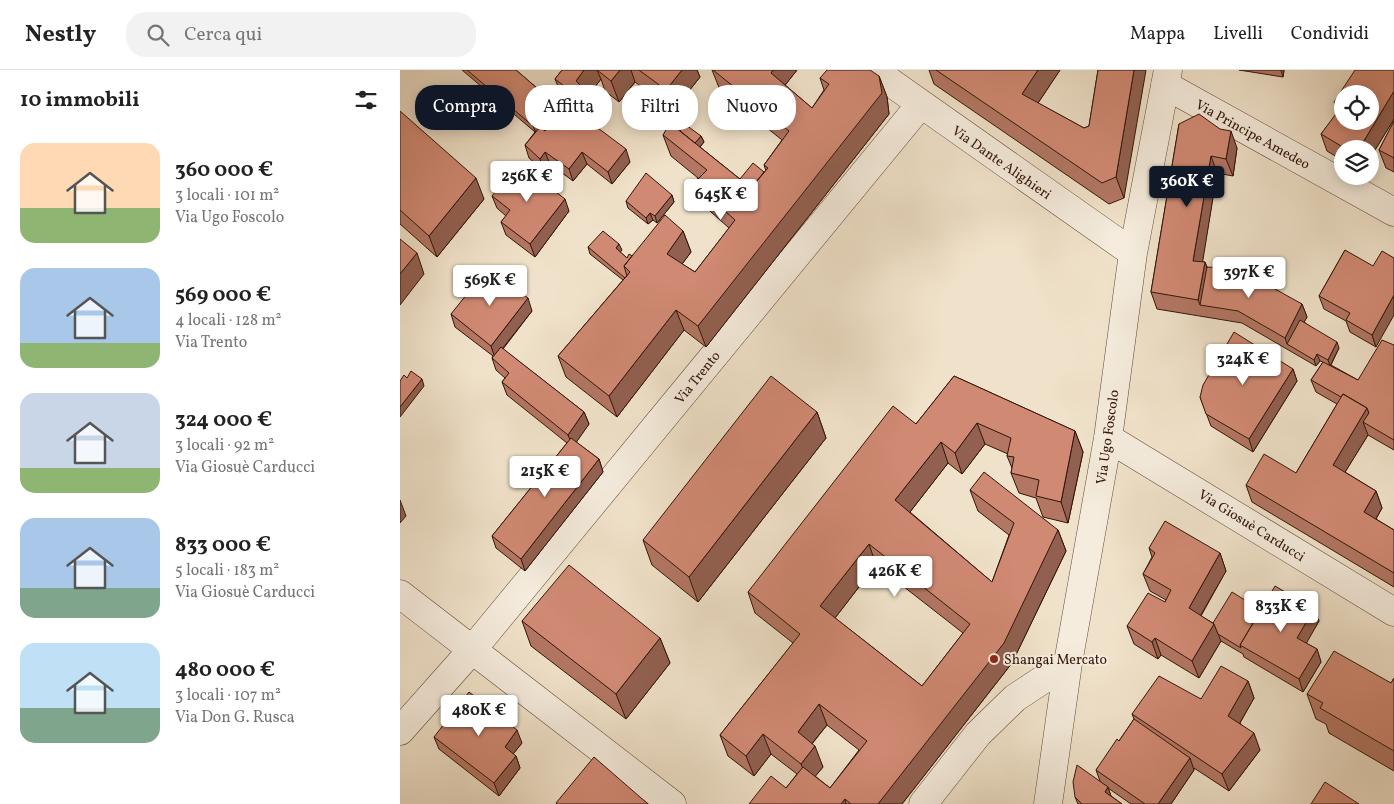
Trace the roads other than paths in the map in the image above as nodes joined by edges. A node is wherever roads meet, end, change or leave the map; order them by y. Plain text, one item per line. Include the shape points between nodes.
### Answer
1 (873, 70) edge
2 (1167, 78) edge
3 (921, 104) junction
4 (1394, 212) edge
5 (1132, 253) junction
6 (1108, 438) junction
7 (400, 594) edge
8 (1394, 612) edge
9 (472, 650) junction
10 (1068, 662) junction
11 (400, 730) edge
12 (672, 804) edge
13 (923, 804) edge
14 (1048, 804) edge

1 - 3 street, Via Dante Alighieri
2 - 4 street, Via Principe Amedeo
2 - 5 street, Via Ugo Foscolo
3 - 5 street, Via Dante Alighieri
3 - 9 street, Via Trento
5 - 6 street, Via Ugo Foscolo
6 - 8 street, Via Giosuè Carducci
6 - 10 street, Via Ugo Foscolo
7 - 9 street
9 - 11 street, Via Trento
9 - 12 street
10 - 13 street via 1015,698 978,734
10 - 14 street, Via Ugo Foscolo

